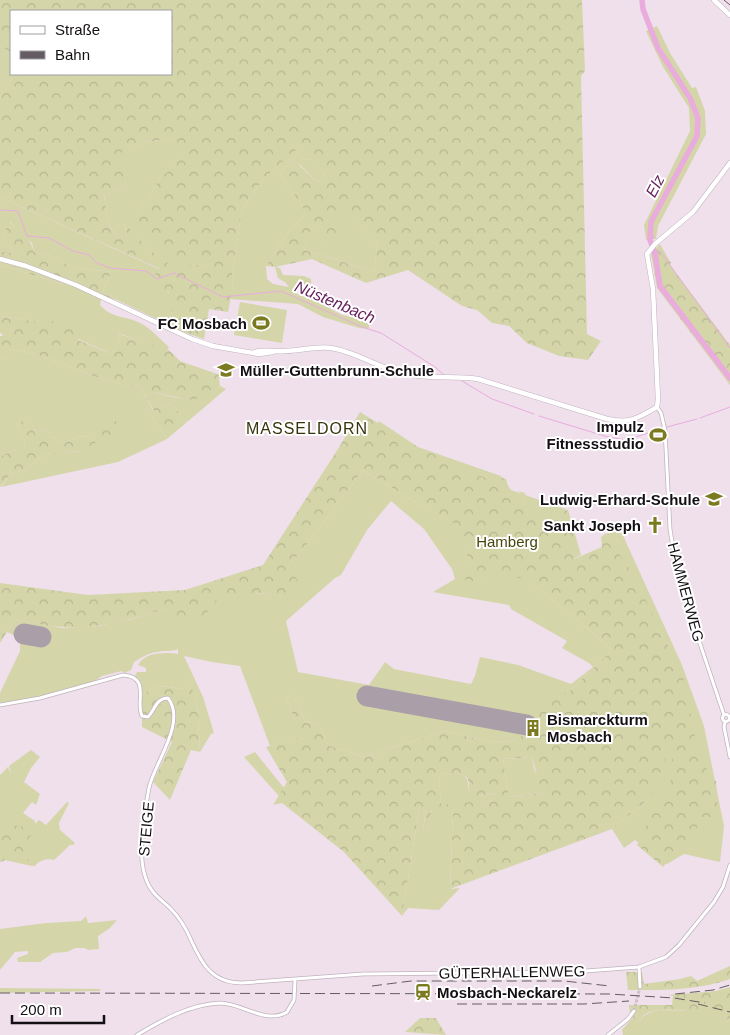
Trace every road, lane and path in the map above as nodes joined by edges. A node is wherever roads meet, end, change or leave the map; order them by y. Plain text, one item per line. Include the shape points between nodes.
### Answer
1 (714, 0) edge
2 (730, 15) edge
3 (730, 163) edge
4 (0, 259) edge
5 (657, 407) junction
6 (0, 705) edge
7 (724, 715) junction
8 (730, 718) edge
9 (725, 722) junction
10 (730, 757) edge
11 (730, 865) edge
12 (639, 967) junction
13 (295, 980) junction
14 (640, 987) tunnel mouth
15 (634, 1011) tunnel mouth
16 (137, 1035) edge
17 (608, 1035) edge

1 - 2 main road
3 - 5 main road via 693,212 655,244 647,257 653,289
4 - 5 main road via 76,285 213,346 255,352 332,348 404,374 478,379 620,422 633,420
5 - 7 street, HAMMERWEG via 665,430 670,530 676,567
6 - 13 street, STEIGE via 40,698 123,675 139,684 142,716 148,717 161,699 168,698 173,716 171,735 150,788 142,842 145,878 150,889 176,914 201,962 218,978 234,983
7 - 8 street
7 - 9 street
8 - 9 street
9 - 10 street
11 - 12 street, GÜTERHALLENWEG via 714,902 679,945 666,957
12 - 13 street, GÜTERHALLENWEG via 572,972 363,974
12 - 14 street
13 - 16 street, bridge via 294,1000 283,1015 270,1017 227,1004 197,1006
15 - 17 street

